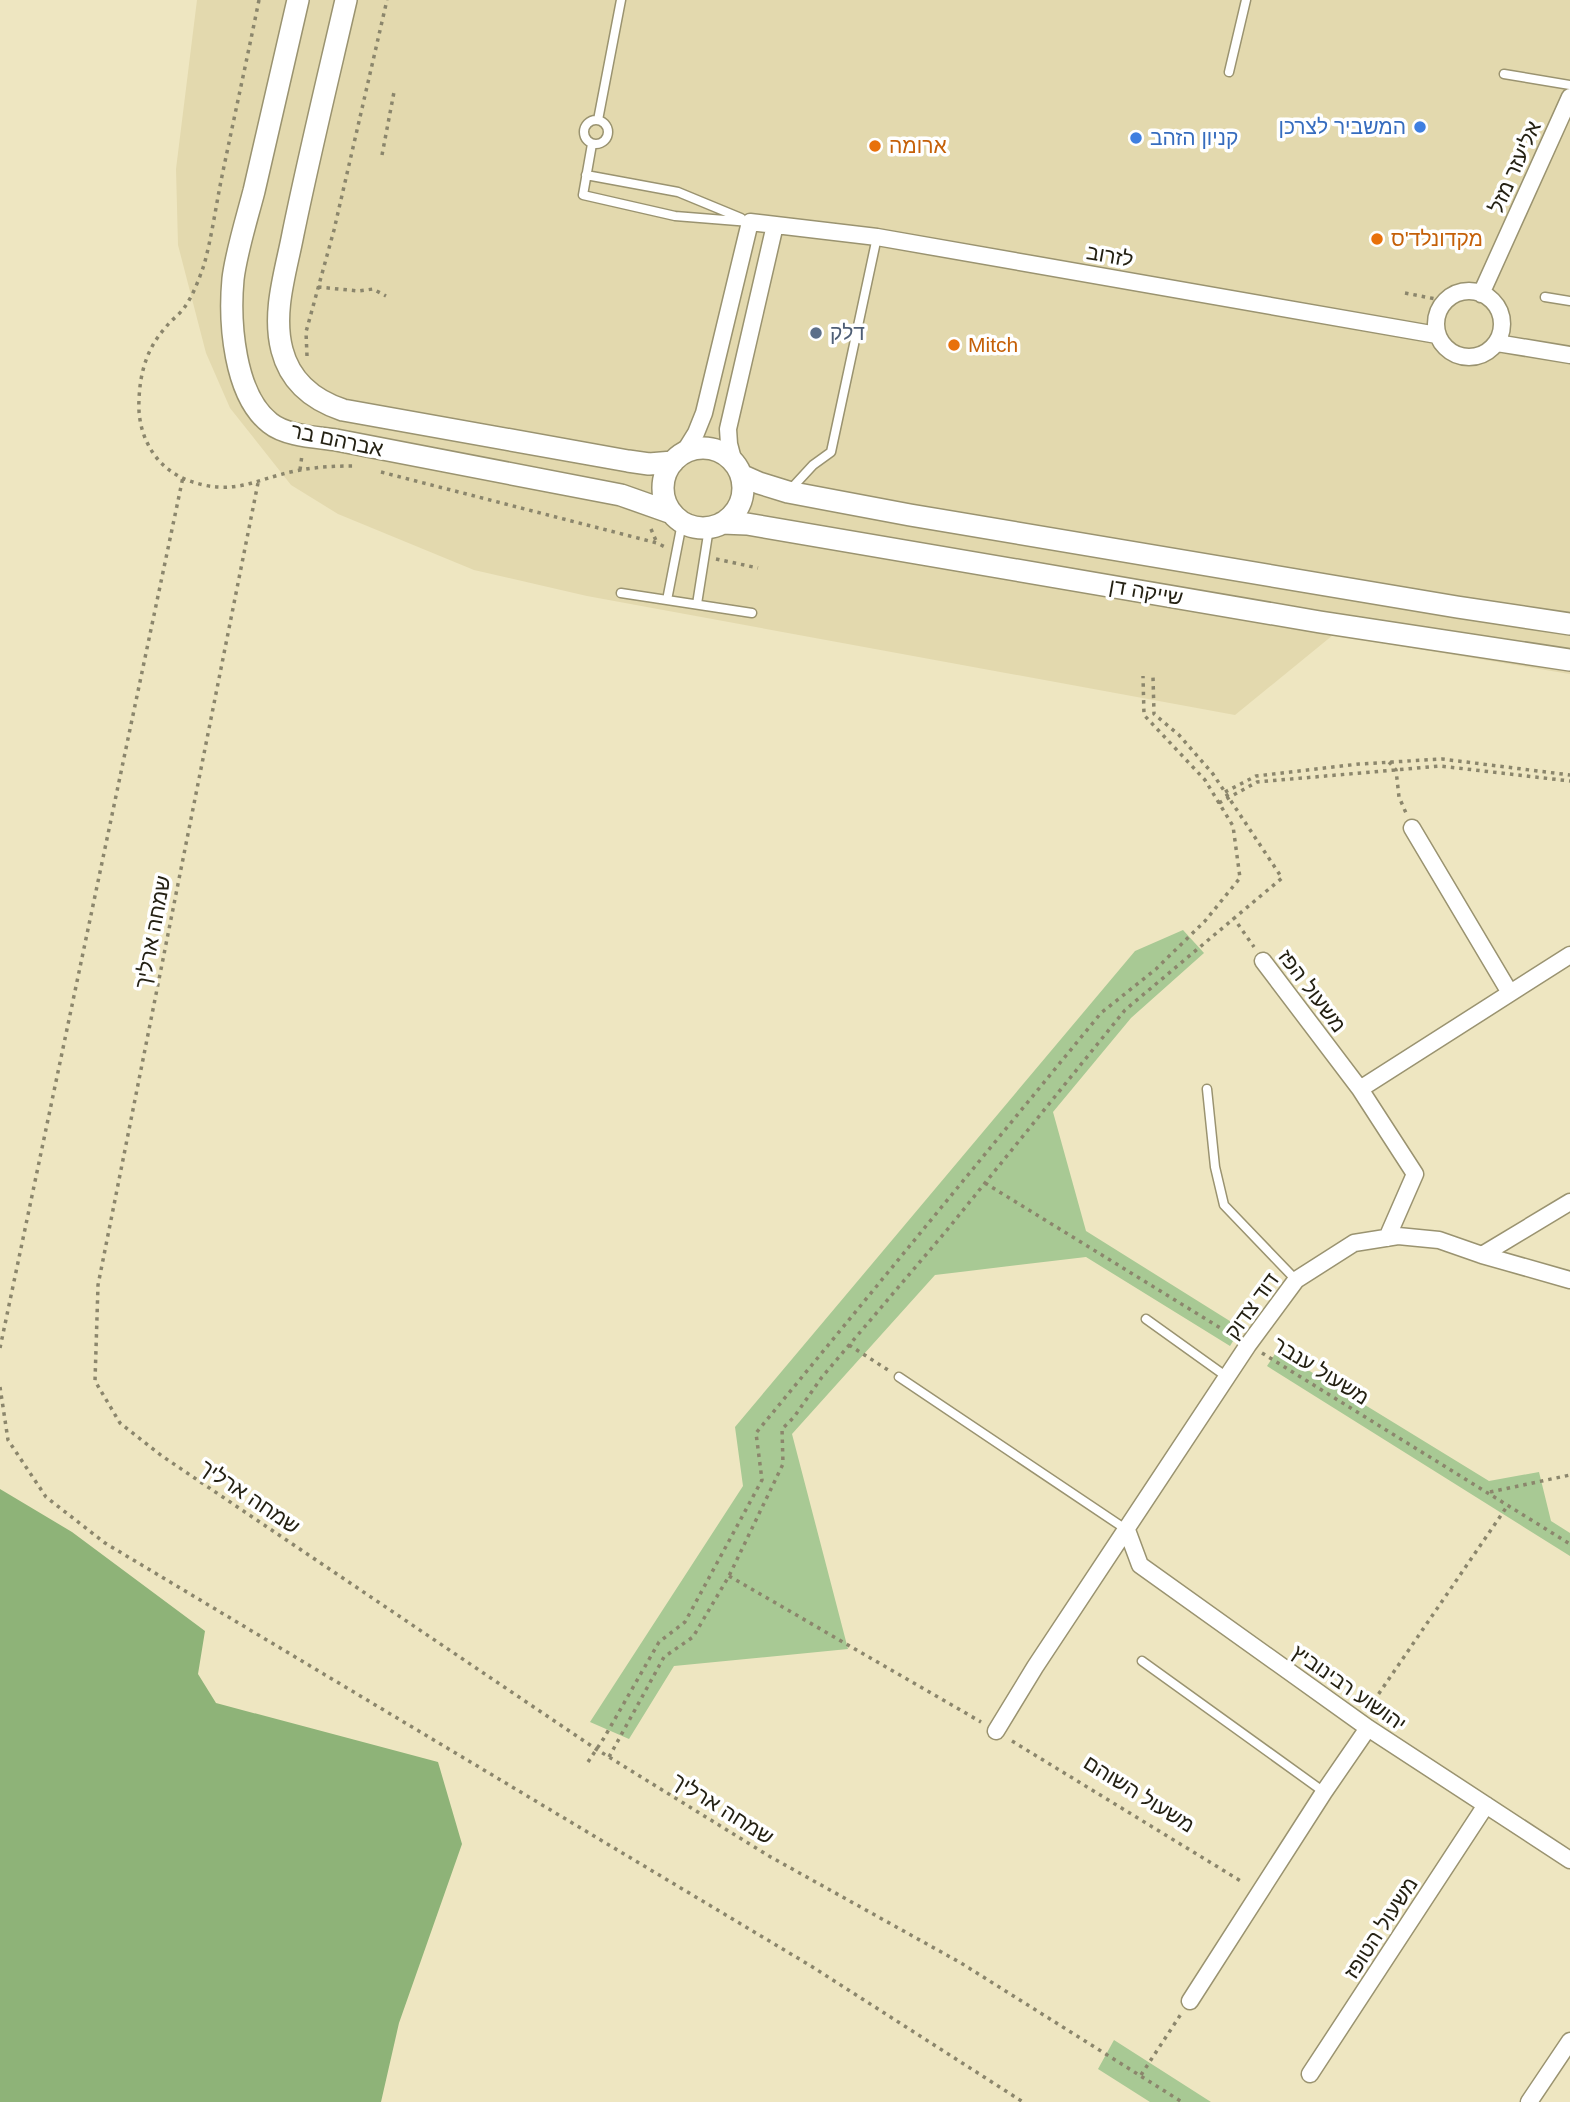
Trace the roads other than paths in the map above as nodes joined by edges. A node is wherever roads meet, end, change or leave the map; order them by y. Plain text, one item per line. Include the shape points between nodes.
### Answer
1 (298, 0) edge
2 (348, 0) edge
3 (621, 0) edge
4 (1247, 0) edge
5 (1229, 72) dead end
6 (1504, 74) dead end
7 (1570, 85) edge
8 (1570, 98) edge
9 (598, 120) junction
10 (592, 144) junction
11 (586, 175) junction
12 (750, 222) junction
13 (775, 225) junction
14 (877, 237) junction
15 (1482, 293) junction
16 (1545, 297) dead end
17 (1570, 301) edge
18 (1437, 335) junction
19 (1497, 343) junction
20 (1570, 355) edge
21 (678, 458) junction
22 (738, 469) junction
23 (788, 492) junction
24 (677, 518) junction
25 (716, 525) junction
26 (621, 593) dead end
27 (667, 600) junction
28 (697, 604) junction
29 (752, 613) dead end
30 (1570, 624) edge
31 (1570, 660) edge
32 (1412, 828) road end
33 (1570, 955) edge
34 (1263, 961) road end
35 (1510, 993) junction
36 (1207, 1089) dead end
37 (1360, 1089) junction
38 (1570, 1202) edge
39 (1387, 1238) junction
40 (1482, 1255) junction
41 (1296, 1280) junction
42 (1570, 1280) edge
43 (1146, 1319) dead end
44 (899, 1377) road end
45 (1227, 1377) junction
46 (1127, 1530) junction
47 (1142, 1661) dead end
48 (1364, 1725) junction
49 (996, 1731) road end
50 (1324, 1792) junction
51 (1486, 1805) junction
52 (1570, 1860) edge
53 (1189, 2001) road end
54 (1570, 2041) edge
55 (1311, 2074) dead end
56 (1529, 2102) edge

1 - 24 street, אברהם בר via 233,278 236,363 257,410 272,425 305,437 621,495
2 - 21 street, אברהם בר via 279,306 281,349 300,385 324,404 343,410 628,461 649,464
3 - 9 lane
4 - 5 lane
6 - 7 lane
8 - 15 street, אליעזר מזל
9 - 10 lane via 584,127
9 - 10 lane via 607,126 608,134
10 - 11 lane
11 - 12 lane via 678,192
11 - 12 lane via 583,195 675,216
12 - 13 street, לזרוב
12 - 21 street via 704,413
13 - 14 street, לזרוב
13 - 22 street via 728,429
14 - 18 street, לזרוב
14 - 23 lane via 831,452
15 - 18 street via 1462,292 1446,301 1437,316
15 - 19 street via 1500,312 1503,323
16 - 17 lane
18 - 19 street via 1450,352 1462,357 1480,356
19 - 20 street
21 - 22 street via 696,449 710,449
21 - 24 street via 666,474 663,488 665,501
22 - 23 street, שייקה דן via 759,483
22 - 25 street via 741,502 734,514
23 - 30 street, שייקה דן
24 - 25 street via 695,527
24 - 27 lane
25 - 28 lane
25 - 31 street, שייקה דן via 747,524
26 - 27 lane
27 - 28 lane
28 - 29 lane
32 - 35 street
33 - 35 street
34 - 37 street, משעול הפז
35 - 37 street
36 - 41 lane via 1224,1205
37 - 39 street, משעול הפז via 1415,1174
38 - 40 street
39 - 40 street, דוד צדוק via 1439,1240
39 - 41 street, דוד צדוק via 1354,1243
40 - 42 street, דוד צדוק
41 - 45 street, דוד צדוק
43 - 45 lane
44 - 46 lane
45 - 46 street, דוד צדוק
46 - 48 street, יהושוע רבינוביץ via 1140,1565
46 - 49 street, דוד צדוק
47 - 50 lane
48 - 50 street
48 - 51 street, יהושוע רבינוביץ
50 - 53 street
51 - 52 street, יהושוע רבינוביץ
51 - 55 street, משעול הטופז
54 - 56 street

